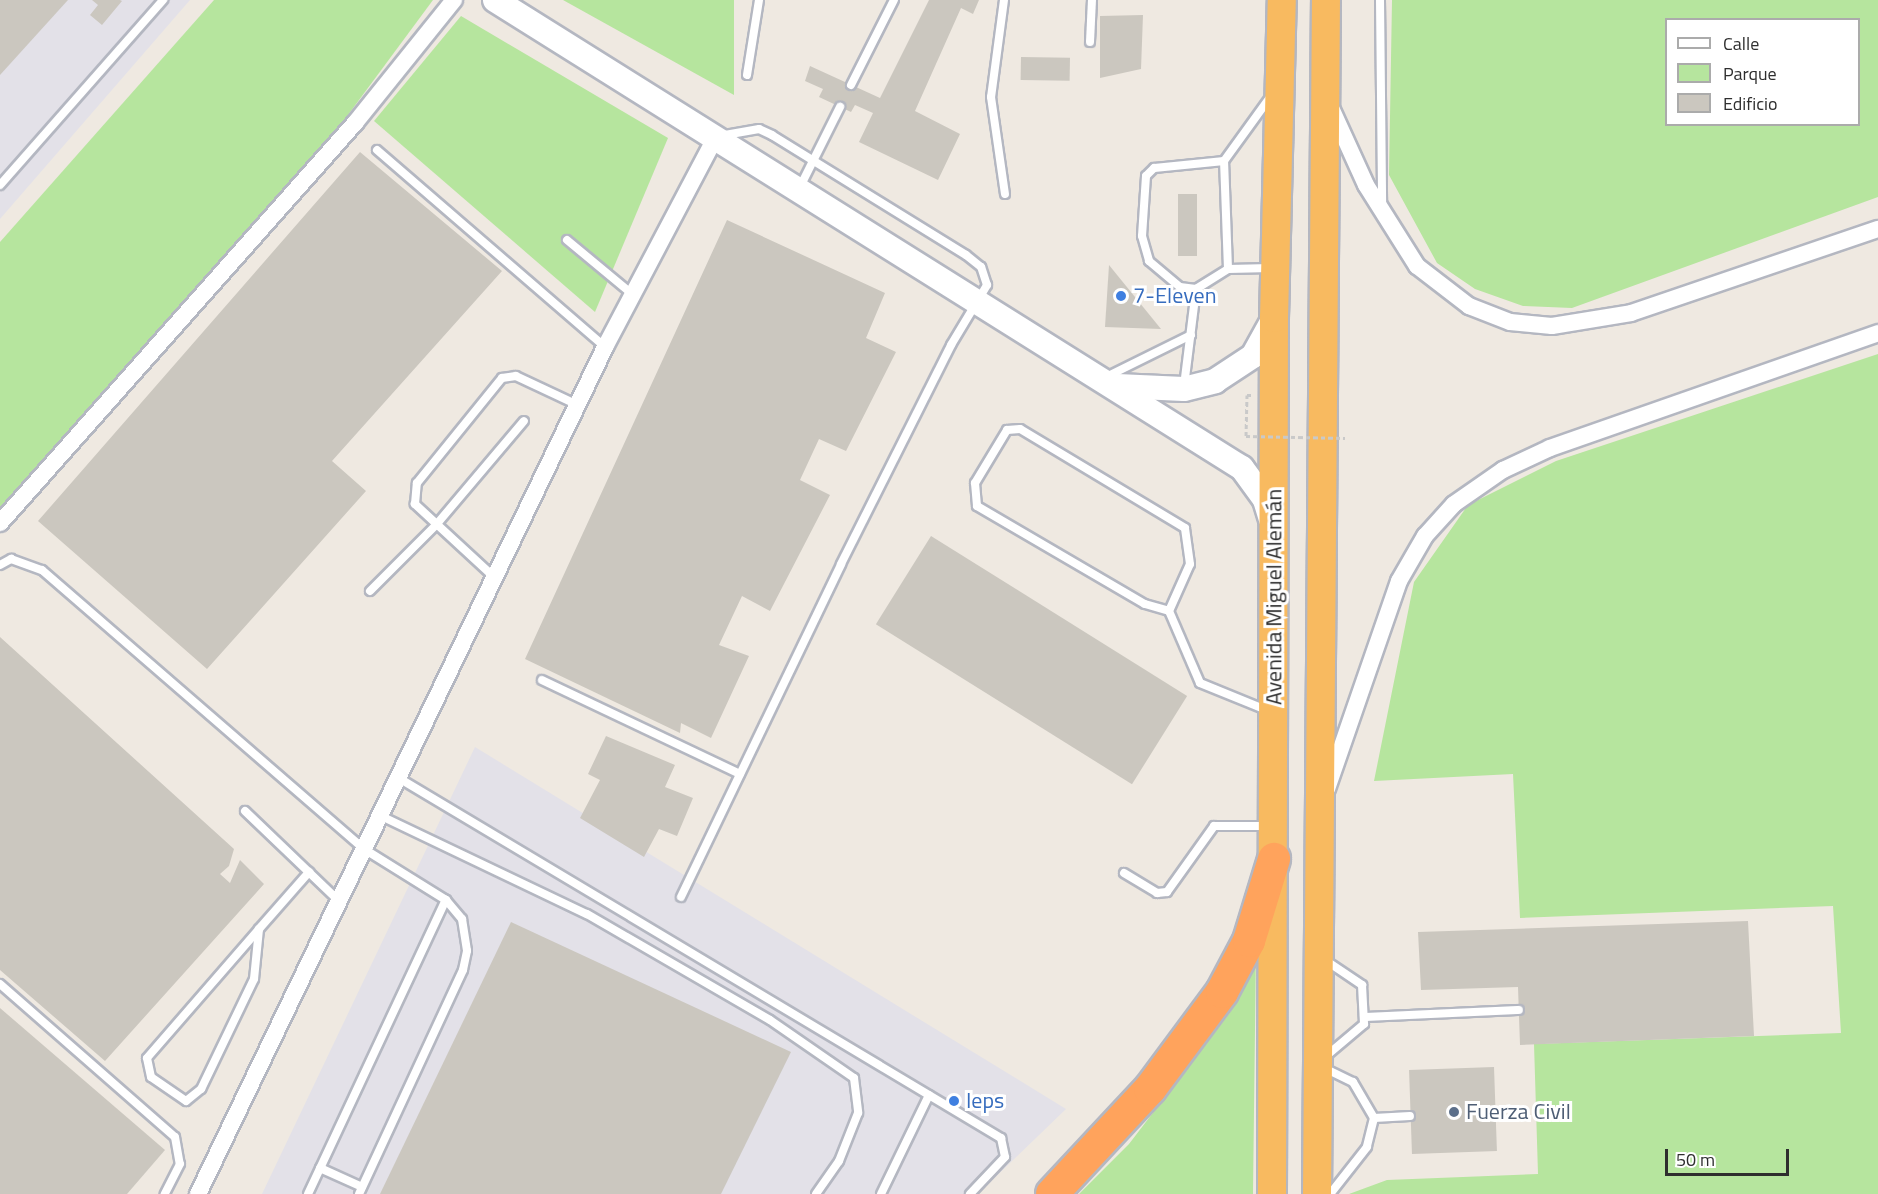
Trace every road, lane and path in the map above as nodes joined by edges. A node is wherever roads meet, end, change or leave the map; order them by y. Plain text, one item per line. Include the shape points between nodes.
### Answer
1 (163, 0) edge
2 (454, 0) edge
3 (495, 0) edge
4 (759, 0) edge
5 (894, 0) edge
6 (1004, 0) edge
7 (1092, 0) edge
8 (1282, 0) edge
9 (1326, 0) edge
10 (1380, 0) edge
11 (1090, 42) dead end
12 (747, 75) dead end
13 (1280, 83) junction
14 (851, 85) dead end
15 (1326, 96) junction
16 (840, 107) dead end
17 (715, 138) junction
18 (378, 150) dead end
19 (813, 160) junction
20 (1224, 161) junction
21 (0, 185) edge
22 (799, 189) junction
23 (1005, 194) dead end
24 (1382, 213) junction
25 (1878, 229) edge
26 (567, 240) dead end
27 (1275, 268) junction
28 (1228, 269) junction
29 (1196, 289) junction
30 (632, 294) junction
31 (981, 301) junction
32 (1274, 318) junction
33 (1878, 333) edge
34 (1191, 335) junction
35 (605, 347) junction
36 (1111, 382) junction
37 (1184, 389) junction
38 (1246, 395) dead end
39 (578, 405) junction
40 (524, 421) dead end
41 (1345, 438) dead end
42 (0, 523) edge
43 (436, 525) junction
44 (1274, 536) junction
45 (0, 565) edge
46 (494, 577) junction
47 (370, 591) dead end
48 (1169, 611) junction
49 (542, 680) dead end
50 (1274, 712) junction
51 (740, 774) junction
52 (397, 777) junction
53 (1322, 801) junction
54 (245, 810) dead end
55 (379, 815) junction
56 (1274, 826) junction
57 (364, 849) junction
58 (1274, 859) junction
59 (309, 872) junction
60 (1124, 873) dead end
61 (681, 897) dead end
62 (446, 900) junction
63 (339, 901) junction
64 (259, 929) junction
65 (1320, 956) junction
66 (0, 984) edge
67 (1519, 1010) dead end
68 (1364, 1017) junction
69 (1318, 1064) junction
70 (929, 1095) junction
71 (1410, 1116) dead end
72 (1374, 1118) junction
73 (320, 1168) junction
74 (360, 1191) edge
75 (165, 1194) edge
76 (198, 1194) edge
77 (308, 1194) edge
78 (816, 1194) edge
79 (881, 1194) edge
80 (970, 1194) edge
81 (1052, 1194) edge
82 (1272, 1194) edge
83 (1317, 1194) edge
84 (1330, 1194) edge

1 - 21 lane
2 - 42 street via 355,123
3 - 17 main road
4 - 12 lane
5 - 14 lane
6 - 23 lane via 991,97
7 - 11 lane
8 - 13 highway, Avenida Miguel Alemán
9 - 15 highway
10 - 24 lane
13 - 20 lane
13 - 27 highway, Avenida Miguel Alemán
15 - 24 street
15 - 53 highway
16 - 19 lane
17 - 19 lane via 759,129
17 - 22 main road
17 - 30 street
18 - 35 lane
19 - 22 lane
19 - 31 lane via 981,267 987,276
20 - 28 lane
20 - 29 lane via 1154,168 1143,181 1142,236 1149,261 1180,287
22 - 31 main road
24 - 25 street via 1417,266 1449,293 1510,322 1552,326 1631,313
26 - 30 lane
27 - 28 lane
27 - 32 highway, Avenida Miguel Alemán
28 - 29 lane
29 - 34 lane
30 - 35 street
31 - 36 main road
31 - 51 lane via 951,345
32 - 37 main road via 1262,345 1242,365 1215,381
32 - 44 highway, Avenida Miguel Alemán
33 - 53 street via 1550,448 1503,470 1454,504 1425,536 1399,581
34 - 36 lane
34 - 37 lane
35 - 39 street
36 - 37 main road
36 - 44 main road via 1242,468 1265,500
38 - 41 path, bridge via 1246,436
39 - 43 lane via 516,376 502,378 417,483 415,504
39 - 46 street
40 - 43 lane
43 - 46 lane
43 - 47 lane
44 - 50 highway, Avenida Miguel Alemán
45 - 57 lane via 11,559 42,570
46 - 52 street
48 - 48 lane via 1190,564 1185,528 1020,429 1006,430 975,483 977,506 1145,604
48 - 50 lane via 1200,682
49 - 51 lane
50 - 56 highway, Avenida Miguel Alemán
51 - 61 lane
52 - 55 street
52 - 70 lane via 505,837 561,879
53 - 65 highway
54 - 59 lane
55 - 57 street
55 - 78 lane via 587,914 770,1020 854,1078 858,1113 839,1161
56 - 58 highway, Avenida Miguel Alemán
56 - 60 lane via 1214,826 1167,892 1157,893
57 - 62 lane
57 - 63 street
58 - 81 highway via 1249,941 1222,992 1150,1089
58 - 82 highway, Avenida Miguel Alemán
59 - 63 lane
59 - 64 lane
62 - 73 lane
62 - 74 lane via 467,933 463,970
63 - 76 street
64 - 64 lane via 254,979 201,1089 186,1101 151,1077 147,1058
65 - 68 lane via 1362,985
65 - 69 highway
66 - 75 lane via 175,1137 180,1164
67 - 68 lane
68 - 69 lane via 1364,1024
69 - 72 lane via 1353,1082
69 - 83 highway
70 - 79 lane
70 - 80 lane via 1005,1143 1005,1157
71 - 72 lane
72 - 84 lane via 1363,1155
73 - 74 lane
73 - 77 lane

